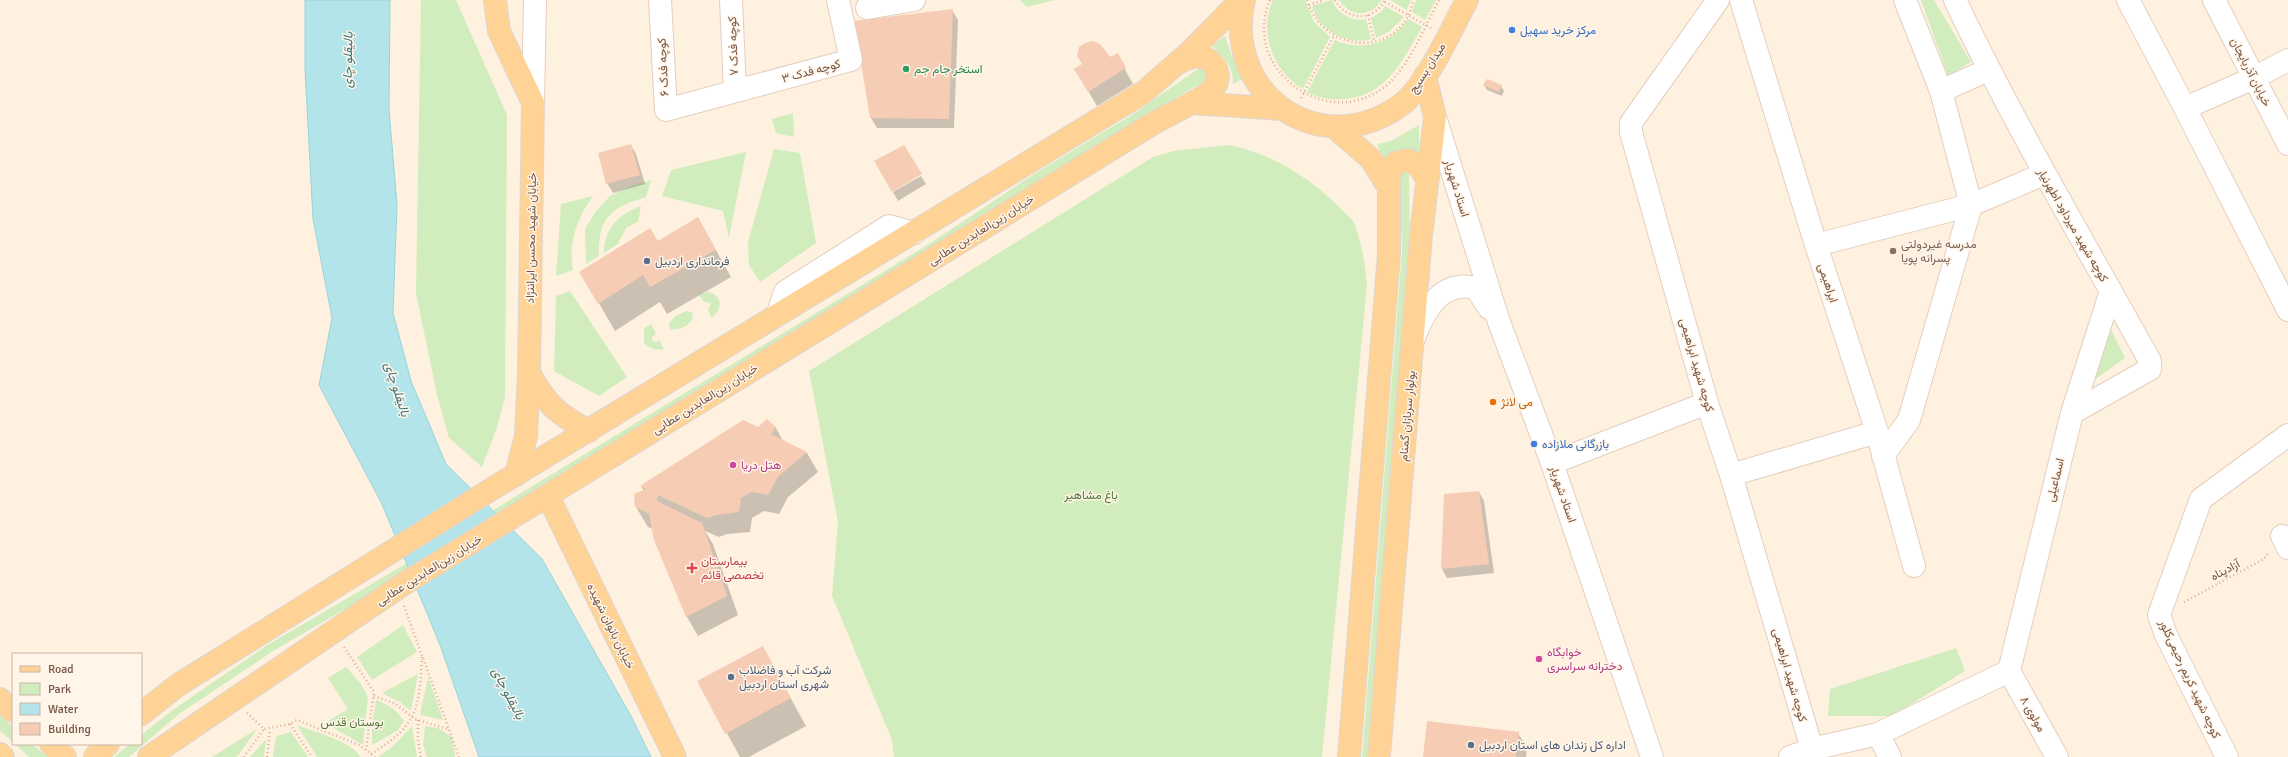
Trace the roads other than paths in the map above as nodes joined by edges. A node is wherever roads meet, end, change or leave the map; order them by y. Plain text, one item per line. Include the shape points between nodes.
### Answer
1 (495, 0) edge
2 (535, 0) edge
3 (660, 0) edge
4 (731, 0) edge
5 (838, 0) edge
6 (914, 0) edge
7 (1243, 0) edge
8 (1467, 0) edge
9 (1718, 0) edge
10 (1741, 0) edge
11 (1905, 0) edge
12 (1955, 0) edge
13 (2128, 0) edge
14 (2214, 0) edge
15 (867, 8) dead end
16 (2288, 60) edge
17 (1176, 64) junction
18 (1988, 70) junction
19 (1425, 76) junction
20 (2254, 78) junction
21 (1941, 91) junction
22 (735, 92) junction
23 (533, 103) junction
24 (1192, 103) junction
25 (2186, 108) junction
26 (1287, 112) junction
27 (1435, 117) junction
28 (1334, 126) junction
29 (2288, 144) edge
30 (2044, 174) junction
31 (1427, 180) junction
32 (1389, 188) junction
33 (1971, 205) junction
34 (1816, 245) junction
35 (2111, 291) junction
36 (2288, 310) edge
37 (1499, 322) junction
38 (1413, 340) junction
39 (529, 373) junction
40 (1707, 404) junction
41 (2072, 413) junction
42 (589, 431) junction
43 (1877, 432) junction
44 (2288, 435) edge
45 (1883, 456) junction
46 (1552, 463) junction
47 (516, 474) junction
48 (1731, 475) junction
49 (548, 496) junction
50 (1914, 566) dead end
51 (2008, 671) junction
52 (0, 699) edge
53 (12, 710) edge
54 (142, 713) edge
55 (1878, 734) junction
56 (52, 745) edge
57 (107, 745) edge
58 (1812, 749) junction
59 (66, 757) edge
60 (95, 757) edge
61 (149, 757) edge
62 (675, 757) edge
63 (1349, 757) edge
64 (1379, 757) edge
65 (1652, 757) edge
66 (1790, 757) edge
67 (1890, 757) edge
68 (2057, 757) edge
69 (2227, 757) edge

1 - 23 main road, خیابان شهید محسن ایراننژاد via 499,31
2 - 23 street, خیابان شهید محسن ایراننژاد
3 - 22 street, کوچه فدک ۶ via 666,110
4 - 22 street, کوچه فدک ۷
5 - 22 street, کوچه فدک ۳ via 851,60
6 - 15 street
7 - 17 main road
7 - 26 main road, میدان بسیج via 1240,32 1248,68 1269,98
8 - 19 main road, میدان بسیج
9 - 40 street, کوچه شهید ابراهیمی via 1631,123 1631,132
10 - 34 street, ابراهیمی
11 - 21 street
12 - 18 street, کوچه شهید میرداود اطهرنیار
13 - 25 street
14 - 20 street, خیابان آذربایجان
16 - 20 street
17 - 24 main road, خیابان زین‌العابدین عطایی via 1196,57 1207,59 1215,65 1218,74 1215,85 1206,95
17 - 42 main road via 1144,92
18 - 21 street
18 - 30 street, کوچه شهید میرداود اطهرنیار
19 - 27 main road, بولوار سربازان گمنام
19 - 28 main road, میدان بسیج via 1406,99 1387,114 1358,124
20 - 25 street
20 - 29 street, خیابان آذربایجان
21 - 33 street
23 - 39 main road, خیابان شهید محسن ایراننژاد
24 - 26 main road
24 - 49 main road, خیابان زین‌العابدین عطایی
25 - 36 street
26 - 28 main road, میدان بسیج via 1316,124
27 - 31 main road, بولوار سربازان گمنام
27 - 37 street, استاد شهریار
28 - 32 main road via 1371,158
30 - 33 street
30 - 35 street, کوچه شهید میرداود اطهرنیار
31 - 32 main road via 1420,167 1408,160 1397,162 1390,168
31 - 38 main road, بولوار سربازان گمنام
32 - 63 main road via 1389,254
33 - 34 street
33 - 45 street via 1909,420
34 - 43 street, ابراهیمی
35 - 41 street, اسماعیلی
35 - 41 street, کوچه شهید میرداود اطهرنیار via 2151,365 2150,368
37 - 38 street via 1476,288 1460,286 1444,292 1431,304 1423,315
37 - 46 street, استاد شهریار
38 - 64 main road, بولوار سربازان گمنام
39 - 42 main road via 544,399 565,418
39 - 47 main road, خیابان شهید محسن ایراننژاد via 526,436
40 - 46 street
40 - 48 street, کوچه شهید ابراهیمی
41 - 51 street, اسماعیلی
42 - 47 main road
43 - 45 street, ابراهیمی
43 - 48 street
44 - 69 street, کوچه شهید کریم رحیمی‌کلور via 2201,499 2159,615 2166,635
45 - 50 street, ابراهیمی
46 - 65 street, استاد شهریار
47 - 54 main road via 178,685
48 - 58 street, کوچه شهید ابراهیمی
49 - 61 main road, خیابان زین‌العابدین عطایی via 400,587
49 - 62 main road, خیابان بانوان شهیده
51 - 55 street
51 - 68 street, مولوی ۸
52 - 53 main road
55 - 58 street
55 - 67 street
56 - 59 main road
57 - 60 main road
58 - 66 street

